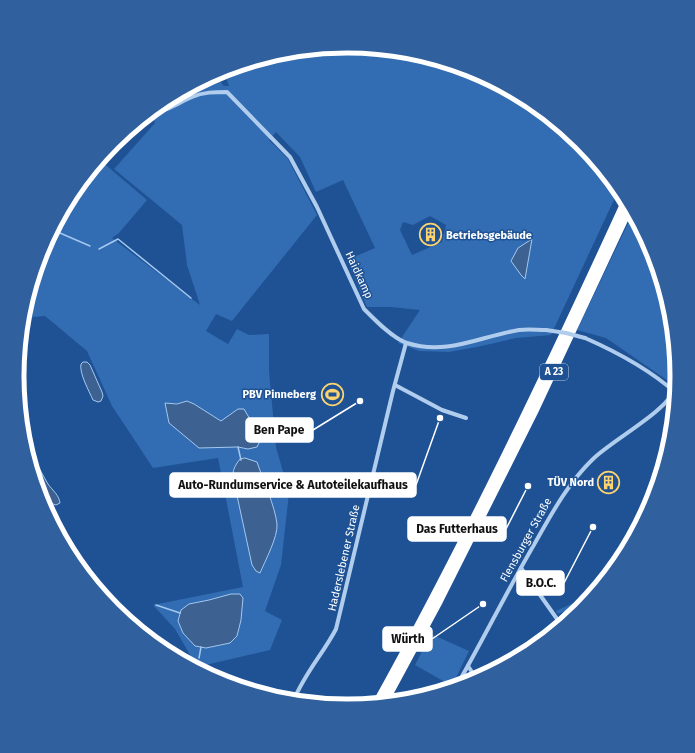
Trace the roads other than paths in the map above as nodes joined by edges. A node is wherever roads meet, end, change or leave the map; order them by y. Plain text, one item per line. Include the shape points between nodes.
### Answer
1 (167, 108) edge
2 (623, 207) edge
3 (627, 213) edge
4 (406, 343) junction
5 (395, 385) junction
6 (670, 388) edge
7 (670, 398) edge
8 (466, 418) dead end
9 (521, 568) junction
10 (559, 622) edge
11 (468, 666) junction
12 (472, 674) edge
13 (460, 679) edge
14 (296, 696) edge
15 (382, 698) edge
16 (382, 698) edge

1 - 4 street, Haidkamp via 193,96 227,92 290,157 317,206 364,308 386,330
2 - 15 highway, A 23 via 524,419
3 - 16 highway, A 23 via 534,412 442,594
4 - 5 street, Haderslebener Straße
4 - 6 street, Haidkamp, bridge via 429,347 460,346 520,330 566,332 603,345
5 - 8 street via 442,410
5 - 14 street, Haderslebener Straße via 336,629
7 - 9 street, Flensburger Straße via 605,448 580,472 562,495
9 - 10 street
9 - 11 street, Flensburger Straße
11 - 12 street
11 - 13 street, Flensburger Straße

